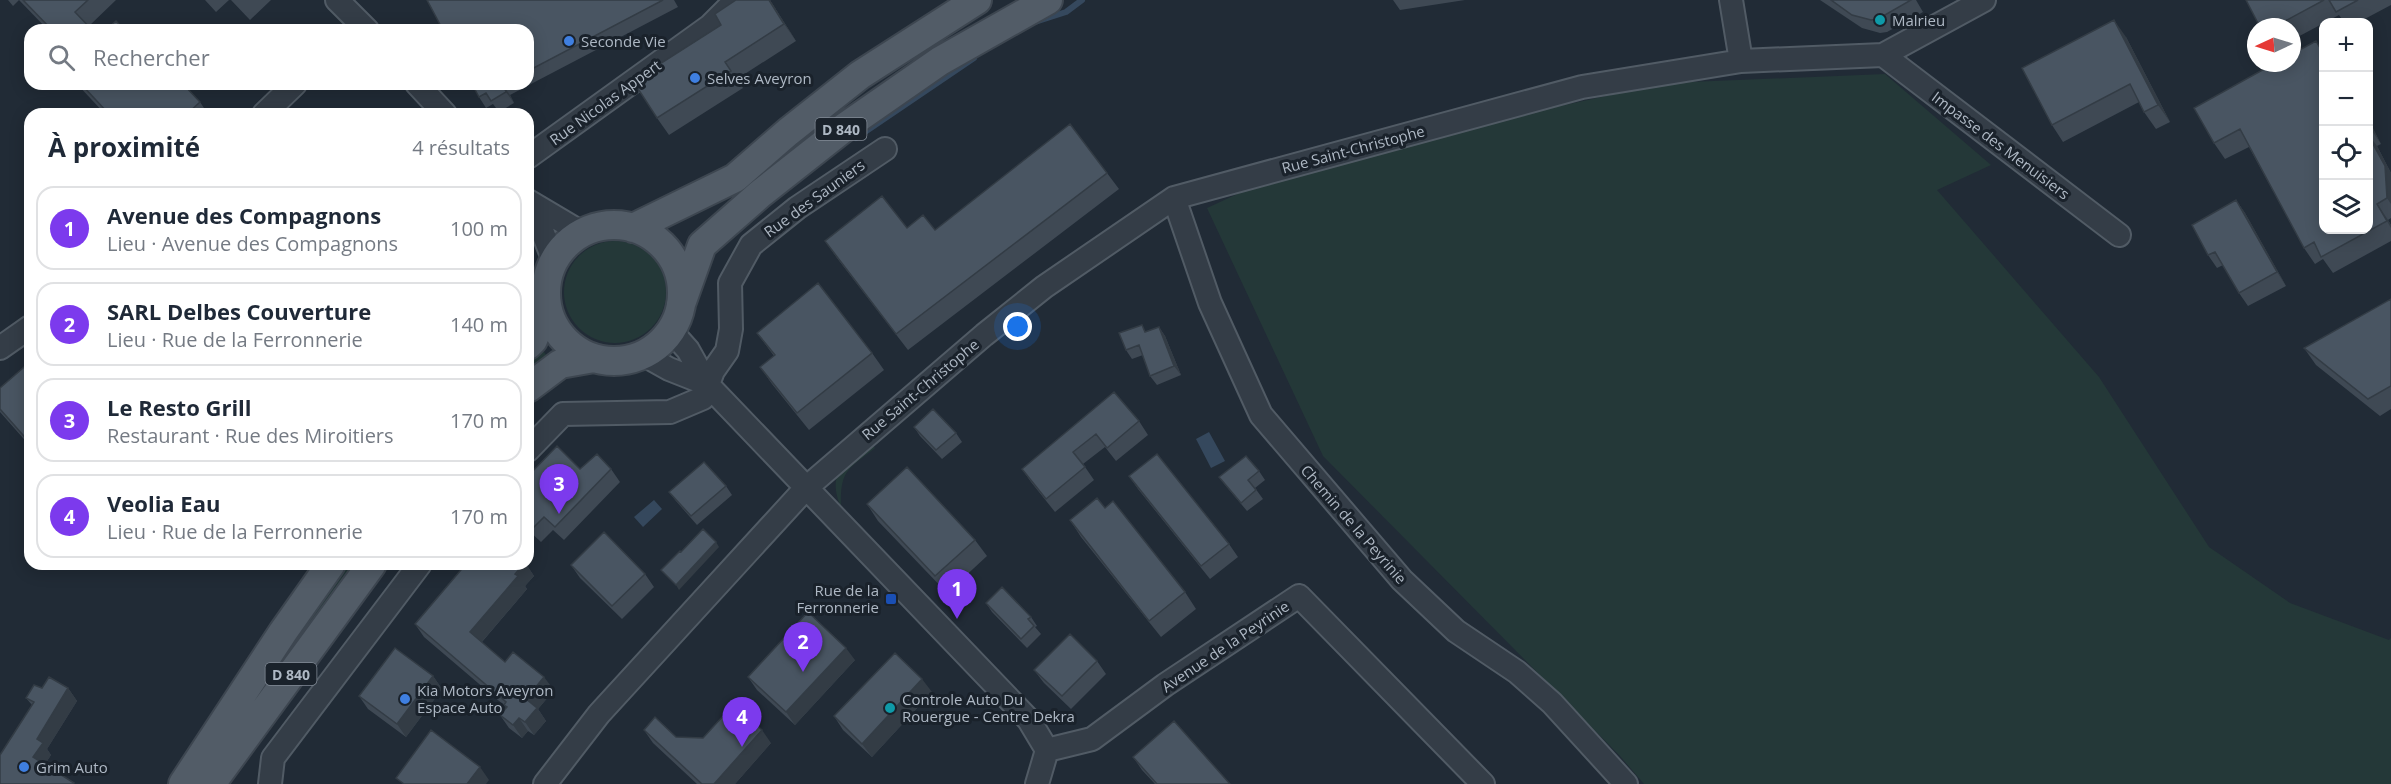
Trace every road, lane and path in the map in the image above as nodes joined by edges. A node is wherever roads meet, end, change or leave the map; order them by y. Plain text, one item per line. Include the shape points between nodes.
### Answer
1 (337, 0) edge
2 (736, 0) edge
3 (977, 0) edge
4 (1048, 0) edge
5 (1731, 0) edge
6 (1984, 0) edge
7 (355, 24) edge
8 (1883, 55) junction
9 (1741, 62) junction
10 (289, 90) edge
11 (423, 90) edge
12 (270, 108) edge
13 (439, 108) edge
14 (885, 149) dead end
15 (534, 152) edge
16 (1174, 198) junction
17 (534, 205) edge
18 (534, 213) edge
19 (633, 228) junction
20 (582, 233) junction
21 (2119, 235) dead end
22 (554, 261) junction
23 (681, 304) junction
24 (547, 305) junction
25 (24, 331) edge
26 (671, 331) junction
27 (534, 338) edge
28 (0, 348) edge
29 (644, 354) junction
30 (594, 358) junction
31 (534, 384) edge
32 (707, 384) junction
33 (534, 444) edge
34 (806, 488) junction
35 (327, 570) edge
36 (368, 570) edge
37 (415, 570) edge
38 (1047, 750) junction
39 (183, 784) edge
40 (210, 784) edge
41 (270, 784) edge
42 (545, 784) edge
43 (1037, 784) edge
44 (1483, 784) edge
45 (1626, 784) edge

1 - 7 street
2 - 15 street, Rue Nicolas Appert via 710,26
3 - 19 main road, D 840 via 860,75 735,178
4 - 23 main road, D 840 via 940,61 845,127 760,194 702,245
5 - 9 street
6 - 8 street, Rue Saint-Christophe
8 - 9 street, Rue Saint-Christophe
8 - 21 street, Impasse des Menuisiers
9 - 16 street, Rue Saint-Christophe via 1582,87
10 - 12 street
11 - 13 street
14 - 32 street, Rue des Sauniers via 797,208 751,245 730,283 731,329 727,351
16 - 34 street, Rue Saint-Christophe via 1044,287
16 - 45 street, Chemin de la Peyrinie via 1210,303 1261,415 1402,580 1456,631 1517,672 1552,703
17 - 20 street
18 - 22 street
19 - 20 main road via 607,225
19 - 23 main road via 655,239 672,257 681,280
20 - 22 main road
22 - 24 main road via 547,282
23 - 26 main road
24 - 27 main road
24 - 30 main road via 563,338
25 - 28 street
26 - 29 main road
26 - 32 street via 688,350
29 - 30 main road via 619,361
29 - 32 street
30 - 31 main road via 560,364
32 - 33 street, Rue des Sauniers via 703,398 670,412 563,414
32 - 34 street
34 - 38 street via 1029,720
34 - 42 street via 599,714
35 - 39 main road, D 840
36 - 40 main road, D 840
37 - 41 street via 273,758
38 - 43 street
38 - 44 street, Avenue de la Peyrinie via 1092,739 1299,596

